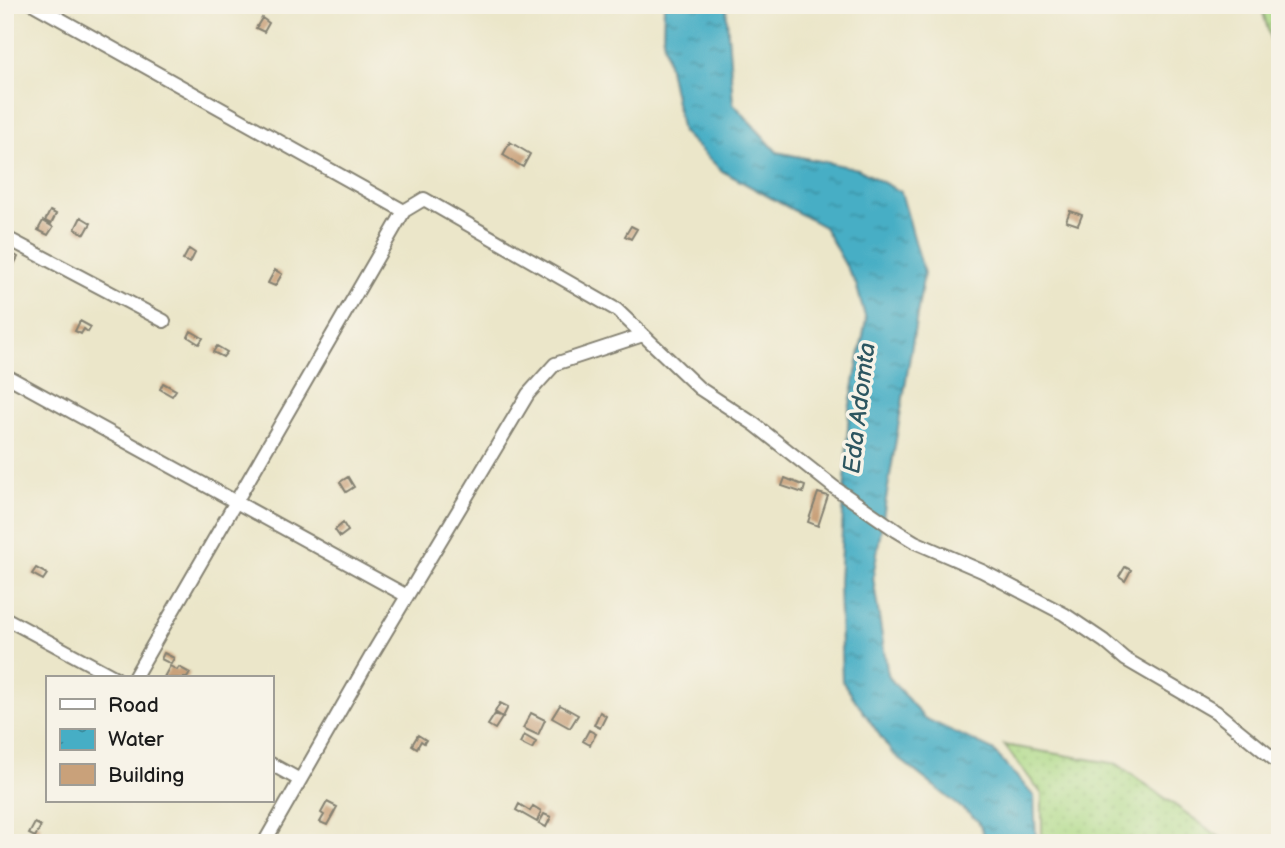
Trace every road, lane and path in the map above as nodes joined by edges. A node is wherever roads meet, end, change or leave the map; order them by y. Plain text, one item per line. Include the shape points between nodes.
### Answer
1 (34, 5) edge
2 (404, 211) junction
3 (5, 237) edge
4 (164, 321) dead end
5 (643, 335) junction
6 (5, 375) edge
7 (236, 502) junction
8 (407, 596) junction
9 (5, 618) edge
10 (112, 676) edge
11 (135, 676) edge
12 (1280, 764) edge
13 (273, 765) edge
14 (300, 780) junction
15 (264, 843) edge

1 - 2 street
2 - 5 street via 424,199 617,310
2 - 7 street
3 - 4 street
5 - 8 street via 555,364 528,394
5 - 12 street via 699,388 876,517 915,542 1064,614 1136,666 1216,712
6 - 7 street
7 - 8 street
7 - 11 street
8 - 14 street
9 - 10 street
13 - 14 street
14 - 15 street

